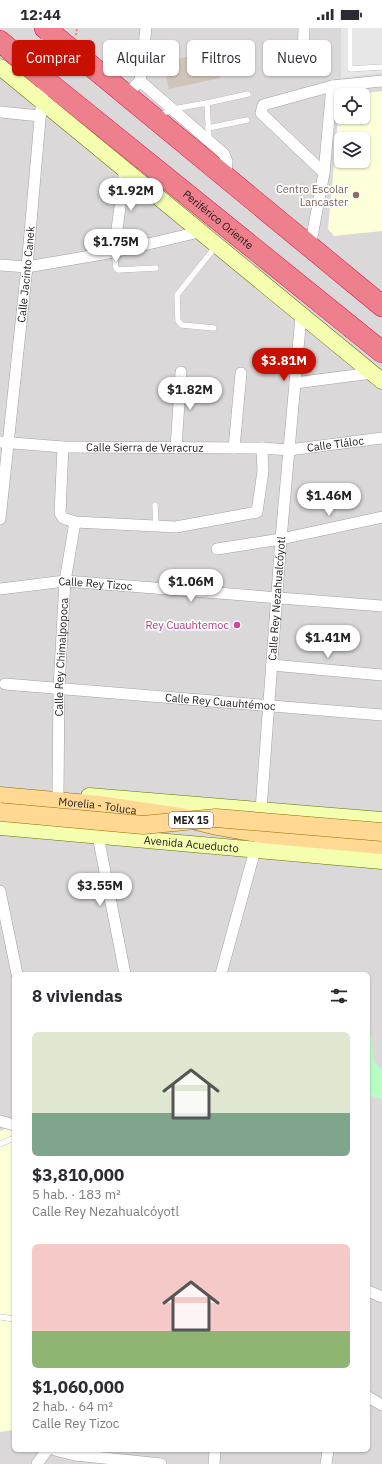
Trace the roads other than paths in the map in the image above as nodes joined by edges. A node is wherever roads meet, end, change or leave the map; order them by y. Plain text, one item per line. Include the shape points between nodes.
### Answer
1 (146, 28) edge
2 (304, 28) edge
3 (350, 28) edge
4 (47, 29) edge
5 (304, 40) edge
6 (0, 41) edge
7 (0, 67) edge
8 (382, 67) edge
9 (44, 79) junction
10 (382, 81) edge
11 (332, 86) junction
12 (133, 88) junction
13 (248, 94) dead end
14 (207, 103) junction
15 (41, 109) junction
16 (173, 109) junction
17 (0, 112) edge
18 (154, 118) junction
19 (247, 120) dead end
20 (208, 128) junction
21 (210, 141) junction
22 (125, 169) junction
23 (324, 172) junction
24 (226, 178) junction
25 (199, 232) junction
26 (216, 246) junction
27 (310, 247) junction
28 (114, 252) junction
29 (0, 265) edge
30 (27, 267) junction
31 (156, 268) dead end
32 (382, 306) edge
33 (301, 316) junction
34 (214, 328) dead end
35 (382, 352) edge
36 (180, 372) dead end
37 (241, 373) dead end
38 (377, 377) edge
39 (295, 383) junction
40 (382, 438) edge
41 (4, 442) edge
42 (63, 447) junction
43 (176, 448) junction
44 (234, 448) junction
45 (262, 448) junction
46 (289, 450) junction
47 (155, 505) dead end
48 (382, 517) edge
49 (0, 519) edge
50 (75, 522) junction
51 (156, 526) junction
52 (281, 539) junction
53 (217, 549) dead end
54 (65, 581) junction
55 (0, 589) edge
56 (277, 598) junction
57 (382, 606) edge
58 (272, 665) junction
59 (382, 675) edge
60 (5, 684) dead end
61 (59, 687) junction
62 (269, 706) junction
63 (382, 715) edge
64 (0, 788) edge
65 (58, 793) junction
66 (0, 796) edge
67 (262, 810) junction
68 (0, 812) edge
69 (382, 820) edge
70 (0, 827) edge
71 (382, 832) edge
72 (98, 836) junction
73 (382, 845) edge
74 (255, 850) junction
75 (382, 861) edge
76 (0, 891) edge
77 (17, 972) edge
78 (125, 972) edge
79 (222, 972) edge
80 (0, 1121) edge
81 (12, 1125) edge
82 (12, 1139) edge
83 (0, 1144) edge
84 (370, 1292) edge
85 (382, 1297) edge
86 (0, 1317) edge
87 (12, 1319) edge
88 (370, 1398) edge
89 (382, 1405) edge
90 (46, 1452) edge
91 (59, 1452) edge
92 (215, 1452) edge
93 (328, 1452) edge
94 (113, 1458) edge
95 (74, 1460) edge
96 (37, 1464) edge
97 (161, 1464) edge
98 (214, 1464) edge
99 (326, 1464) edge

1 - 12 street
2 - 5 street
3 - 8 lane via 350,69
4 - 9 street, Calle Jacinto Canek
4 - 12 highway
6 - 9 highway, Periférico Oriente
7 - 15 street
9 - 15 street, Calle Jacinto Canek
9 - 35 highway, Periférico Oriente
10 - 11 street
11 - 23 street
11 - 23 street via 263,105 262,113
12 - 16 street
12 - 18 highway
13 - 14 lane
14 - 16 lane
14 - 20 lane
15 - 17 street
15 - 22 street
15 - 30 street, Calle Jacinto Canek
16 - 18 lane
16 - 21 street
18 - 24 highway
19 - 20 lane
20 - 21 lane
21 - 24 street via 226,158
22 - 25 street
22 - 28 street
23 - 27 street
24 - 27 highway
25 - 26 street
25 - 28 street
26 - 33 street
26 - 34 lane via 177,295 176,302 178,321 182,325
27 - 32 highway
28 - 30 street
28 - 31 lane via 118,270
29 - 30 street
30 - 41 street, Calle Jacinto Canek
33 - 38 street
33 - 39 street, Calle Rey Nezahualcóyotl
36 - 43 street
37 - 44 street
38 - 39 street
39 - 46 street, Calle Rey Nezahualcóyotl
40 - 46 street, Calle Tláloc
41 - 42 street, Calle Sierra de Veracruz
41 - 49 street, Calle Jacinto Canek
42 - 43 street, Calle Sierra de Veracruz
42 - 50 street via 60,513 63,518
43 - 44 street, Calle Sierra de Veracruz
44 - 45 street, Calle Sierra de Veracruz
45 - 46 street, Calle Sierra de Veracruz
45 - 51 street via 263,471 257,512 176,527
46 - 52 street, Calle Rey Nezahualcóyotl
47 - 51 lane
48 - 52 street
50 - 51 street
50 - 54 street, Calle Rey Chimalpopoca
52 - 53 street
52 - 56 street, Calle Rey Nezahualcóyotl
54 - 55 street, Calle Rey Tizoc
54 - 56 street, Calle Rey Tizoc
54 - 61 street, Calle Rey Chimalpopoca
56 - 57 street, Calle Rey Tizoc
56 - 58 street, Calle Rey Nezahualcóyotl
58 - 59 street
58 - 62 street, Calle Rey Nezahualcóyotl
60 - 61 street, Calle Rey Cuauhtémoc
61 - 62 street, Calle Rey Cuauhtémoc
61 - 65 street, Calle Rey Chimalpopoca
62 - 63 street, Calle Rey Cuauhtémoc
62 - 67 street, Calle Rey Nezahualcóyotl
64 - 65 street
65 - 67 street
66 - 73 main road, Morelia - Toluca / MEX 15, bridge via 99,805 180,817 262,834
67 - 69 street
68 - 71 main road, Morelia - Toluca / MEX 15, bridge via 143,825 216,818
70 - 72 street, Avenida Acueducto
72 - 74 street, Avenida Acueducto
72 - 78 street
74 - 75 street, Avenida Acueducto
74 - 79 street
76 - 77 street
80 - 81 street
82 - 83 lane
84 - 85 street
86 - 87 lane
88 - 89 street
90 - 96 street
91 - 95 street
92 - 98 street
93 - 99 street
94 - 95 street
94 - 97 street

